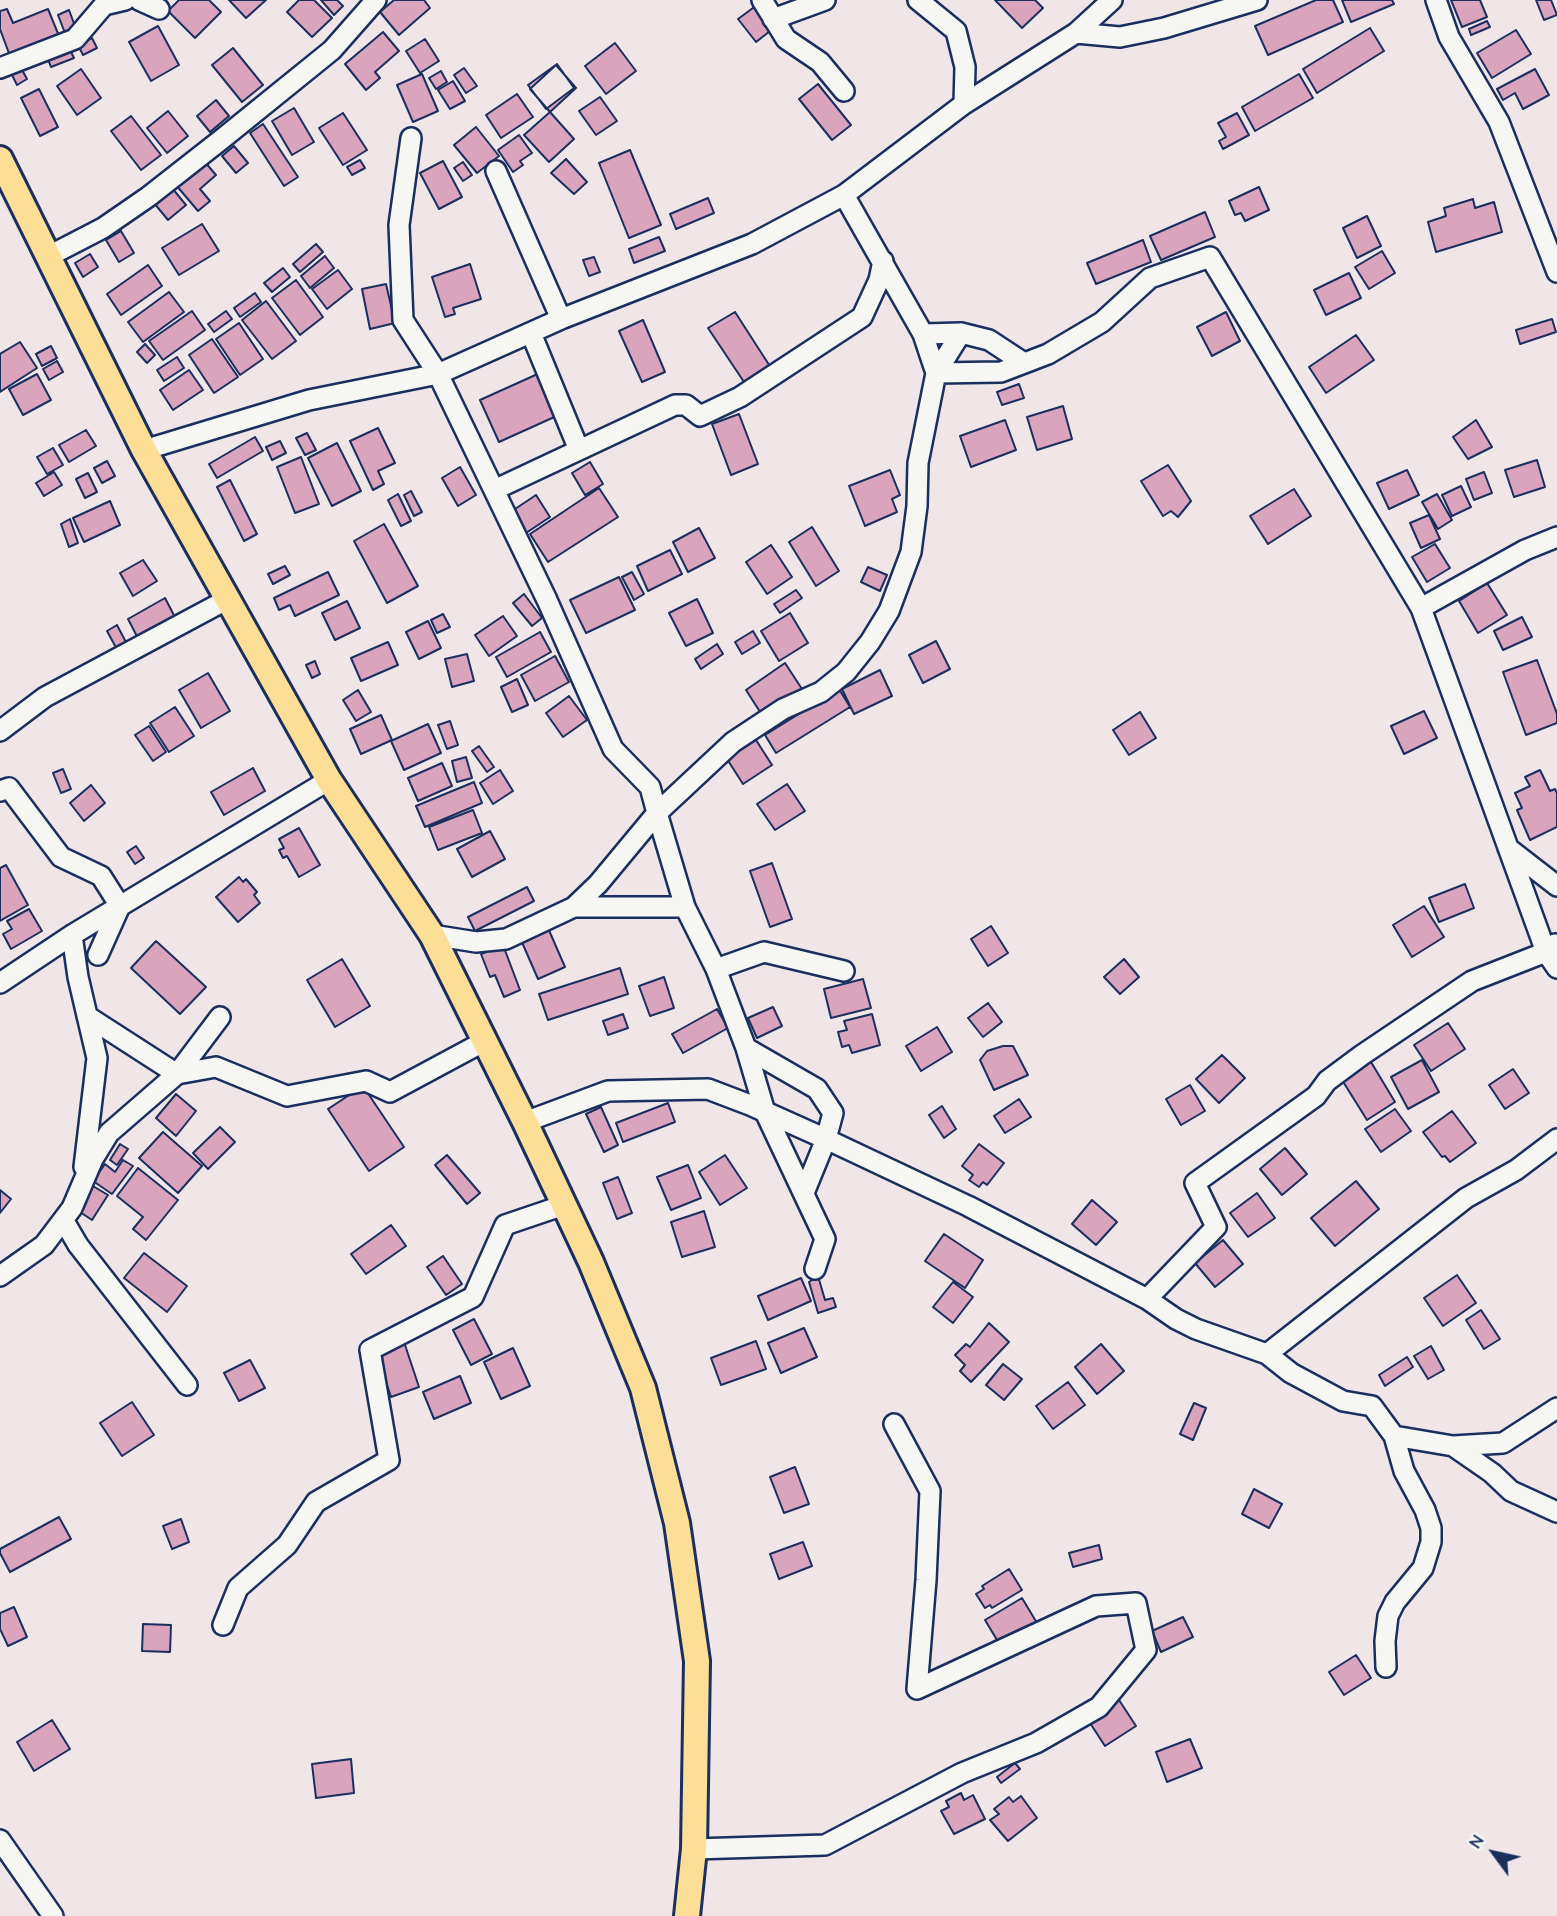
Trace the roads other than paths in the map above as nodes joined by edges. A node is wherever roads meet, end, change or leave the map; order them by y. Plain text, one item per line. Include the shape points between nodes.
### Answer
1 (123, 0) edge
2 (139, 0) edge
3 (376, 0) edge
4 (762, 0) edge
5 (825, 0) edge
6 (918, 0) edge
7 (1112, 0) edge
8 (1257, 0) edge
9 (1436, 0) edge
10 (159, 9) dead end
11 (773, 19) junction
12 (1076, 33) junction
13 (0, 68) edge
14 (844, 91) dead end
15 (964, 104) junction
16 (411, 138) dead end
17 (0, 159) edge
18 (496, 172) dead end
19 (844, 195) junction
20 (47, 257) junction
21 (883, 261) junction
22 (1557, 272) edge
23 (561, 319) junction
24 (531, 333) junction
25 (961, 333) junction
26 (923, 334) junction
27 (1024, 363) junction
28 (936, 373) junction
29 (438, 374) junction
30 (144, 450) junction
31 (579, 450) junction
32 (494, 490) junction
33 (1557, 537) edge
34 (228, 599) junction
35 (1421, 608) junction
36 (0, 731) edge
37 (329, 780) junction
38 (3, 783) edge
39 (657, 813) junction
40 (1507, 848) junction
41 (1557, 886) edge
42 (121, 906) junction
43 (685, 907) junction
44 (574, 908) junction
45 (72, 935) junction
46 (432, 935) junction
47 (1551, 947) edge
48 (98, 956) dead end
49 (1557, 968) edge
50 (716, 969) junction
51 (844, 971) dead end
52 (0, 983) edge
53 (87, 1016) junction
54 (220, 1017) dead end
55 (485, 1041) junction
56 (746, 1048) junction
57 (177, 1074) junction
58 (765, 1112) junction
59 (526, 1122) junction
60 (826, 1139) junction
61 (1557, 1139) edge
62 (81, 1185) junction
63 (804, 1194) junction
64 (564, 1205) junction
65 (64, 1221) junction
66 (814, 1269) dead end
67 (0, 1276) edge
68 (1147, 1299) junction
69 (1267, 1354) junction
70 (187, 1385) dead end
71 (1557, 1408) edge
72 (894, 1424) dead end
73 (1394, 1436) junction
74 (1453, 1446) junction
75 (1557, 1512) edge
76 (223, 1625) dead end
77 (1386, 1667) dead end
78 (0, 1840) edge
79 (694, 1849) junction
80 (53, 1916) edge
81 (687, 1916) edge

1 - 13 street via 104,5 75,39
2 - 10 street
3 - 20 street via 332,50 148,197 103,228
4 - 11 street
5 - 11 street
6 - 15 street via 956,31 965,68
7 - 12 street
8 - 12 street via 1120,37
9 - 22 street via 1449,37 1499,122
11 - 14 street via 786,39 820,62
12 - 15 street
15 - 19 street
16 - 29 street via 399,225 403,320
17 - 20 main road
18 - 23 street
19 - 21 street
19 - 23 street via 752,244
20 - 30 main road
21 - 26 street
21 - 31 street via 862,317 740,397 700,416 686,405 675,405
23 - 24 street
24 - 29 street
24 - 31 street
25 - 26 street
25 - 27 street via 989,340
25 - 28 street
26 - 28 street
27 - 28 street via 1001,372
27 - 35 street via 1102,322 1150,278 1210,257
28 - 39 street via 918,463 911,552 889,611 870,642 846,672 821,692 783,709 733,742
29 - 30 street via 309,400
29 - 32 street
30 - 34 main road
31 - 32 street
32 - 39 street via 613,749 650,787
33 - 35 street
34 - 36 street via 45,697
34 - 37 main road
35 - 40 street
37 - 42 street
37 - 46 main road
38 - 42 street via 61,857 101,876
39 - 43 street
39 - 44 street
40 - 41 street
40 - 47 street
42 - 45 street
42 - 48 street
43 - 44 street
43 - 50 street
44 - 46 street via 506,939 475,942
45 - 52 street
45 - 53 street
46 - 55 main road
47 - 49 street
47 - 68 street via 1472,981 1362,1055 1316,1096 1195,1183 1216,1227
50 - 51 street via 764,952
50 - 56 street
53 - 57 street
53 - 62 street via 97,1058
54 - 57 street
55 - 57 street via 390,1092 366,1081 287,1097 216,1067
55 - 59 main road
56 - 58 street
56 - 60 street via 817,1089 833,1114
57 - 62 street via 109,1133
58 - 59 street via 708,1089 608,1091
58 - 60 street
58 - 63 street
59 - 64 main road
60 - 63 street
60 - 68 street
61 - 69 street via 1516,1170 1466,1198
62 - 65 street
63 - 66 street via 825,1239
64 - 76 street via 505,1225 473,1297 370,1350 389,1460 316,1502 286,1545 238,1588
64 - 79 main road via 643,1388 677,1523 697,1661
65 - 67 street via 34,1254
65 - 70 street
68 - 69 street via 1196,1329
69 - 73 street via 1291,1373 1343,1401 1372,1406
71 - 74 street via 1503,1443
72 - 79 street via 930,1491 917,1689 1096,1606 1136,1603 1146,1650 1098,1707 825,1845
73 - 74 street
73 - 77 street via 1404,1471 1425,1510 1431,1542 1423,1568 1388,1616
74 - 75 street via 1511,1491
78 - 80 street
79 - 81 main road

